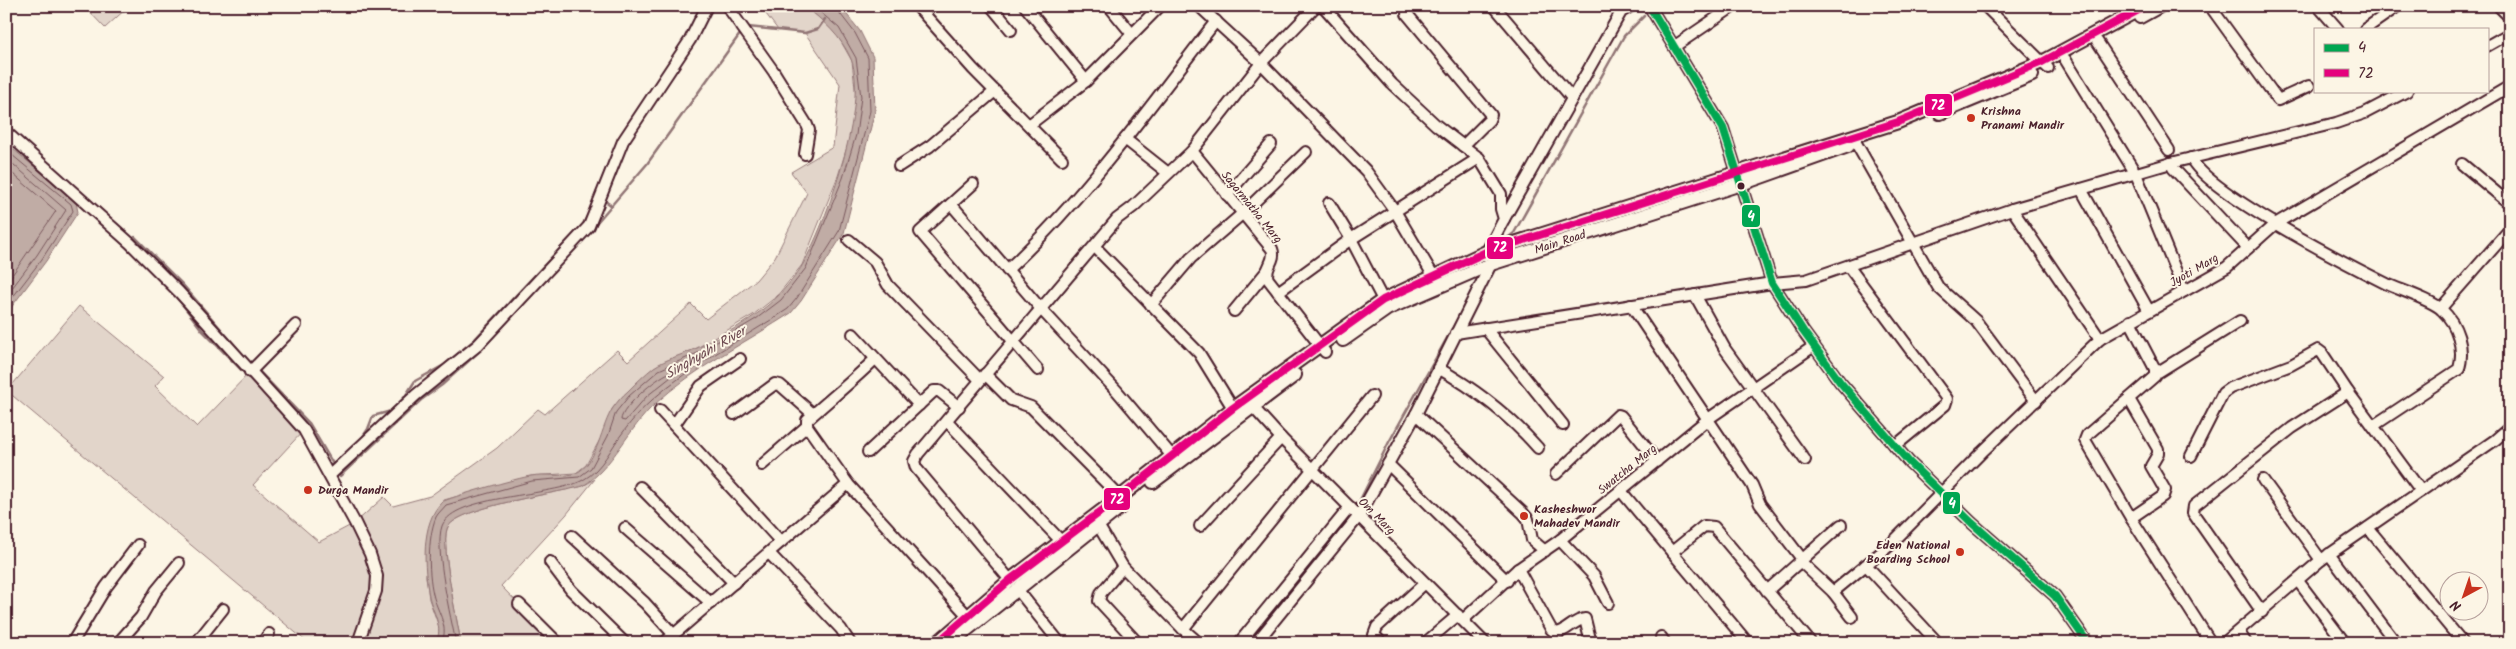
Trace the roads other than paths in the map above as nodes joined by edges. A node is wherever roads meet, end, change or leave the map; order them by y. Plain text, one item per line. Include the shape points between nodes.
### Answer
1 (707, 6) edge
2 (727, 6) edge
3 (917, 6) edge
4 (992, 6) edge
5 (1025, 6) edge
6 (1109, 6) edge
7 (1160, 6) edge
8 (1198, 6) edge
9 (1316, 6) edge
10 (1323, 6) edge
11 (1494, 6) edge
12 (1631, 6) edge
13 (1643, 6) edge
14 (1650, 6) edge
15 (1734, 6) edge
16 (1985, 6) edge
17 (2210, 6) edge
18 (2318, 6) edge
19 (2398, 6) edge
20 (2500, 6) edge
21 (2152, 7) edge
22 (1618, 9) edge
23 (1407, 14) dead end
24 (2510, 16) edge
25 (1216, 21) junction
26 (2337, 28) edge
27 (2366, 28) edge
28 (1011, 30) dead end
29 (2510, 33) edge
30 (1132, 34) junction
31 (2097, 41) junction
32 (2488, 45) edge
33 (1675, 46) junction
34 (2065, 59) junction
35 (1261, 63) junction
36 (2045, 65) junction
37 (1086, 81) junction
38 (2309, 86) dead end
39 (2510, 86) edge
40 (995, 91) junction
41 (2405, 92) edge
42 (1572, 98) junction
43 (1028, 126) junction
44 (6, 132) edge
45 (1125, 139) junction
46 (1856, 143) junction
47 (1271, 144) dead end
48 (1463, 146) junction
49 (2169, 150) dead end
50 (1192, 151) junction
51 (1306, 152) dead end
52 (805, 154) dead end
53 (1479, 158) junction
54 (2191, 158) junction
55 (1062, 159) dead end
56 (2171, 163) junction
57 (2462, 164) dead end
58 (899, 166) dead end
59 (1168, 173) junction
60 (2136, 174) junction
61 (1739, 178) junction
62 (973, 184) dead end
63 (2081, 189) junction
64 (1227, 195) junction
65 (1329, 203) dead end
66 (951, 204) junction
67 (2510, 204) edge
68 (2012, 209) junction
69 (1395, 210) junction
70 (1242, 214) junction
71 (1504, 219) junction
72 (2275, 224) junction
73 (2510, 229) edge
74 (1350, 239) junction
75 (849, 240) dead end
76 (1910, 243) junction
77 (1095, 248) junction
78 (2248, 248) junction
79 (1489, 258) junction
80 (1849, 267) junction
81 (1007, 270) junction
82 (1267, 271) junction
83 (1437, 282) junction
84 (1772, 283) junction
85 (2184, 291) junction
86 (1278, 292) junction
87 (1695, 295) junction
88 (1383, 300) junction
89 (1151, 305) junction
90 (1631, 305) junction
91 (2441, 308) junction
92 (1040, 309) junction
93 (1234, 310) dead end
94 (2149, 310) junction
95 (2130, 321) junction
96 (2240, 321) dead end
97 (296, 325) dead end
98 (1485, 328) junction
99 (1456, 332) junction
100 (853, 334) dead end
101 (2100, 339) junction
102 (1013, 341) junction
103 (1814, 346) junction
104 (1323, 349) junction
105 (740, 359) dead end
106 (875, 360) junction
107 (1438, 368) junction
108 (1038, 370) dead end
109 (250, 372) junction
110 (2155, 374) junction
111 (983, 377) junction
112 (1752, 388) junction
113 (2348, 392) junction
114 (1372, 396) dead end
115 (2130, 399) junction
116 (2036, 402) junction
117 (919, 405) junction
118 (1252, 406) junction
119 (959, 408) junction
120 (660, 410) dead end
121 (1235, 412) junction
122 (734, 414) dead end
123 (813, 414) junction
124 (1416, 414) junction
125 (1708, 419) junction
126 (947, 421) junction
127 (674, 425) junction
128 (1563, 425) dead end
129 (807, 426) junction
130 (2373, 426) junction
131 (2510, 426) edge
132 (1281, 438) junction
133 (1895, 446) junction
134 (1538, 448) dead end
135 (868, 452) dead end
136 (2191, 456) dead end
137 (1175, 459) junction
138 (1805, 460) dead end
139 (1657, 461) junction
140 (1388, 464) junction
141 (762, 465) dead end
142 (1313, 470) junction
143 (1556, 474) dead end
144 (330, 475) junction
145 (2263, 480) dead end
146 (848, 484) junction
147 (640, 487) dead end
148 (1621, 491) junction
149 (2421, 491) junction
150 (1943, 494) junction
151 (1120, 497) junction
152 (1350, 507) junction
153 (1359, 516) junction
154 (2132, 518) junction
155 (1098, 525) junction
156 (1841, 525) dead end
157 (1200, 526) dead end
158 (625, 528) dead end
159 (2368, 528) junction
160 (572, 536) dead end
161 (1560, 540) junction
162 (1061, 541) junction
163 (781, 542) junction
164 (138, 546) dead end
165 (1545, 551) junction
166 (1672, 552) junction
167 (769, 553) junction
168 (2326, 557) junction
169 (1801, 560) junction
170 (550, 562) dead end
171 (179, 563) dead end
172 (1866, 565) junction
173 (1123, 567) junction
174 (1518, 569) junction
175 (1507, 581) junction
176 (2298, 581) junction
177 (734, 583) junction
178 (1425, 583) junction
179 (1013, 584) junction
180 (1767, 590) junction
181 (1833, 592) junction
182 (711, 603) junction
183 (1608, 603) dead end
184 (519, 604) dead end
185 (223, 609) dead end
186 (2262, 612) junction
187 (967, 616) junction
188 (1852, 617) dead end
189 (1461, 618) junction
190 (1183, 629) junction
191 (2239, 632) junction
192 (269, 634) dead end
193 (674, 634) junction
194 (955, 638) edge
195 (1135, 640) dead end
196 (1379, 642) edge
197 (72, 643) edge
198 (118, 643) edge
199 (196, 643) edge
200 (262, 643) edge
201 (358, 643) edge
202 (558, 643) edge
203 (625, 643) edge
204 (664, 643) edge
205 (850, 643) edge
206 (937, 643) edge
207 (1060, 643) edge
208 (1199, 643) edge
209 (1239, 643) edge
210 (1256, 643) edge
211 (1425, 643) edge
212 (1485, 643) edge
213 (1591, 643) edge
214 (1748, 643) edge
215 (1811, 643) edge
216 (1938, 643) edge
217 (2088, 643) edge
218 (2211, 643) edge
219 (2224, 643) edge
220 (2246, 643) edge
221 (2345, 643) edge
222 (2396, 643) edge
223 (2463, 643) edge

1 - 144 street via 690,40 623,141 589,226 478,345 416,395
2 - 52 street via 808,125
3 - 40 street
4 - 28 street
5 - 37 street
6 - 30 street
7 - 30 street
8 - 25 street
9 - 35 street
10 - 48 street via 1392,84
11 - 42 street
12 - 22 street
13 - 14 street
14 - 33 street
15 - 33 street
16 - 36 street
17 - 38 street via 2278,100
18 - 26 street
19 - 27 street
20 - 24 main road
21 - 31 main road, Main Road
21 - 36 main road, Main Road
22 - 42 street
23 - 48 street via 1491,114 1490,120
25 - 35 street
25 - 45 street
29 - 32 street
30 - 37 street
31 - 34 main road, Main Road
31 - 49 street
33 - 61 street via 1723,128
34 - 36 main road, Main Road
34 - 60 street
35 - 50 street
35 - 69 street via 1366,171
36 - 46 main road, Main Road via 1964,104
36 - 61 main road, Main Road via 1898,122
37 - 43 street
39 - 72 street, Jyoti Marg
40 - 43 street
40 - 58 street via 930,146
41 - 54 street via 2336,123
42 - 71 street
43 - 55 street
44 - 109 street via 130,243 179,292
45 - 59 street
45 - 81 street
46 - 61 main road, Main Road
46 - 76 street
47 - 64 street
48 - 53 street
50 - 59 street
50 - 64 street, Sagarmatha Marg
51 - 70 street
53 - 69 street
53 - 71 street via 1501,194
54 - 56 street
54 - 72 street via 2222,189
56 - 60 street
56 - 78 street
57 - 67 street
59 - 77 street via 1117,219
60 - 63 street
60 - 85 street
61 - 79 main road, Main Road
61 - 84 street
62 - 66 street
63 - 68 street
63 - 94 street
64 - 70 street, Sagarmatha Marg
65 - 74 street
66 - 81 street
66 - 102 street via 920,232
68 - 76 street
68 - 101 street
69 - 74 street
69 - 83 street
70 - 82 street, Sagarmatha Marg via 1272,249 1274,259
70 - 89 street via 1191,258
71 - 79 street
72 - 78 street, Jyoti Marg
72 - 91 street
73 - 91 street
74 - 86 street
74 - 88 street
75 - 111 street via 875,262 888,285
76 - 80 street
76 - 116 street via 1938,288 1976,321
77 - 89 street
77 - 92 street
78 - 85 street, Jyoti Marg via 2227,266
79 - 83 main road, Main Road
79 - 83 main road, Main Road via 1477,270
79 - 99 street
80 - 84 street via 1806,280
80 - 133 street via 1947,399 1945,405
81 - 92 street
82 - 86 street via 1268,279
82 - 93 street
83 - 88 main road, Main Road
83 - 104 main road, Main Road
84 - 87 street
84 - 103 street
85 - 94 street, Jyoti Marg
86 - 104 street
87 - 90 street
87 - 112 street via 1725,349
88 - 104 main road, Main Road
89 - 121 street via 1199,353
90 - 98 street
90 - 125 street
91 - 130 street via 2458,332 2462,361 2459,369
92 - 102 street
92 - 137 street
94 - 95 street, Jyoti Marg
95 - 101 street, Jyoti Marg
95 - 110 street
96 - 110 street
97 - 109 street
98 - 99 street
98 - 128 street
99 - 107 street
100 - 106 street
101 - 116 street, Jyoti Marg
102 - 108 street
102 - 111 street
103 - 112 street, Swatcha Marg
103 - 133 street
104 - 118 main road, Main Road
104 - 121 main road, Main Road
105 - 127 street via 701,386
106 - 117 street
106 - 123 street
107 - 124 street
107 - 134 street via 1467,385
109 - 144 street via 304,430
110 - 115 street
111 - 119 street
111 - 151 street via 1011,400 1031,407
112 - 125 street, Swatcha Marg
112 - 138 street
113 - 130 street
113 - 136 street via 2322,353 2316,350 2291,365 2223,393
113 - 186 street via 2292,428 2194,506 2194,513
114 - 142 street
115 - 154 street via 2158,449 2151,466 2165,490 2163,496
115 - 154 street via 2085,439
116 - 150 street, Jyoti Marg
117 - 119 street via 937,390
117 - 135 street
118 - 121 main road, Main Road
118 - 132 street, Om Marg
119 - 126 street
120 - 127 street
121 - 137 main road, Main Road
122 - 123 street via 775,384
123 - 129 street via 807,420
124 - 140 street
124 - 165 street via 1523,513 1528,519 1532,540
125 - 139 street, Swatcha Marg
125 - 169 street via 1752,485 1760,504
126 - 162 street
126 - 179 street via 918,454 914,461 916,468
127 - 163 street
129 - 141 street
129 - 146 street
130 - 149 street
131 - 149 street
132 - 142 street, Om Marg
132 - 157 street
133 - 150 street
137 - 151 main road, Main Road
137 - 155 main road, Main Road
139 - 143 street via 1618,415
139 - 148 street, Swatcha Marg
140 - 153 street
140 - 175 street
142 - 152 street, Om Marg
142 - 190 street
144 - 201 street via 370,554 377,576 376,591
145 - 168 street
146 - 163 street
146 - 187 street
147 - 177 street
148 - 161 street, Swatcha Marg
148 - 166 street
149 - 159 street
150 - 172 street, Jyoti Marg
150 - 217 street via 2055,596
151 - 162 main road, Main Road
152 - 153 street, Om Marg
152 - 209 street
153 - 178 street, Om Marg
153 - 210 street
154 - 218 street
155 - 173 street
155 - 179 main road, Main Road
156 - 169 street
158 - 182 street
159 - 168 street
159 - 223 street
160 - 193 street
161 - 165 street, Swatcha Marg
161 - 183 street via 1594,576
162 - 179 main road, Main Road
163 - 167 street
164 - 197 street via 106,587
165 - 174 street, Swatcha Marg
166 - 180 street via 1704,526 1711,525
166 - 214 street
167 - 177 street
167 - 205 street via 841,628
168 - 176 street
168 - 222 street
169 - 180 street
169 - 181 street
170 - 203 street via 571,590
171 - 198 street via 156,591 141,617
172 - 181 street, Jyoti Marg
172 - 216 street
173 - 190 street
173 - 195 street via 1099,600
174 - 175 street, Swatcha Marg
174 - 213 street via 1551,629 1560,633 1585,619
175 - 189 street, Swatcha Marg
176 - 186 street
176 - 221 street
177 - 182 street
178 - 189 street, Om Marg
178 - 196 street via 1378,627 1374,634
179 - 187 main road, Main Road
179 - 194 main road, Main Road
179 - 207 street
180 - 215 street
181 - 188 street
182 - 193 street
184 - 202 street
185 - 199 street
186 - 191 street
187 - 194 main road, Main Road
189 - 211 street, Swatcha Marg
189 - 212 street, Om Marg
190 - 208 street
191 - 219 street
191 - 220 street
192 - 200 street
193 - 204 street
194 - 206 main road, Main Road

